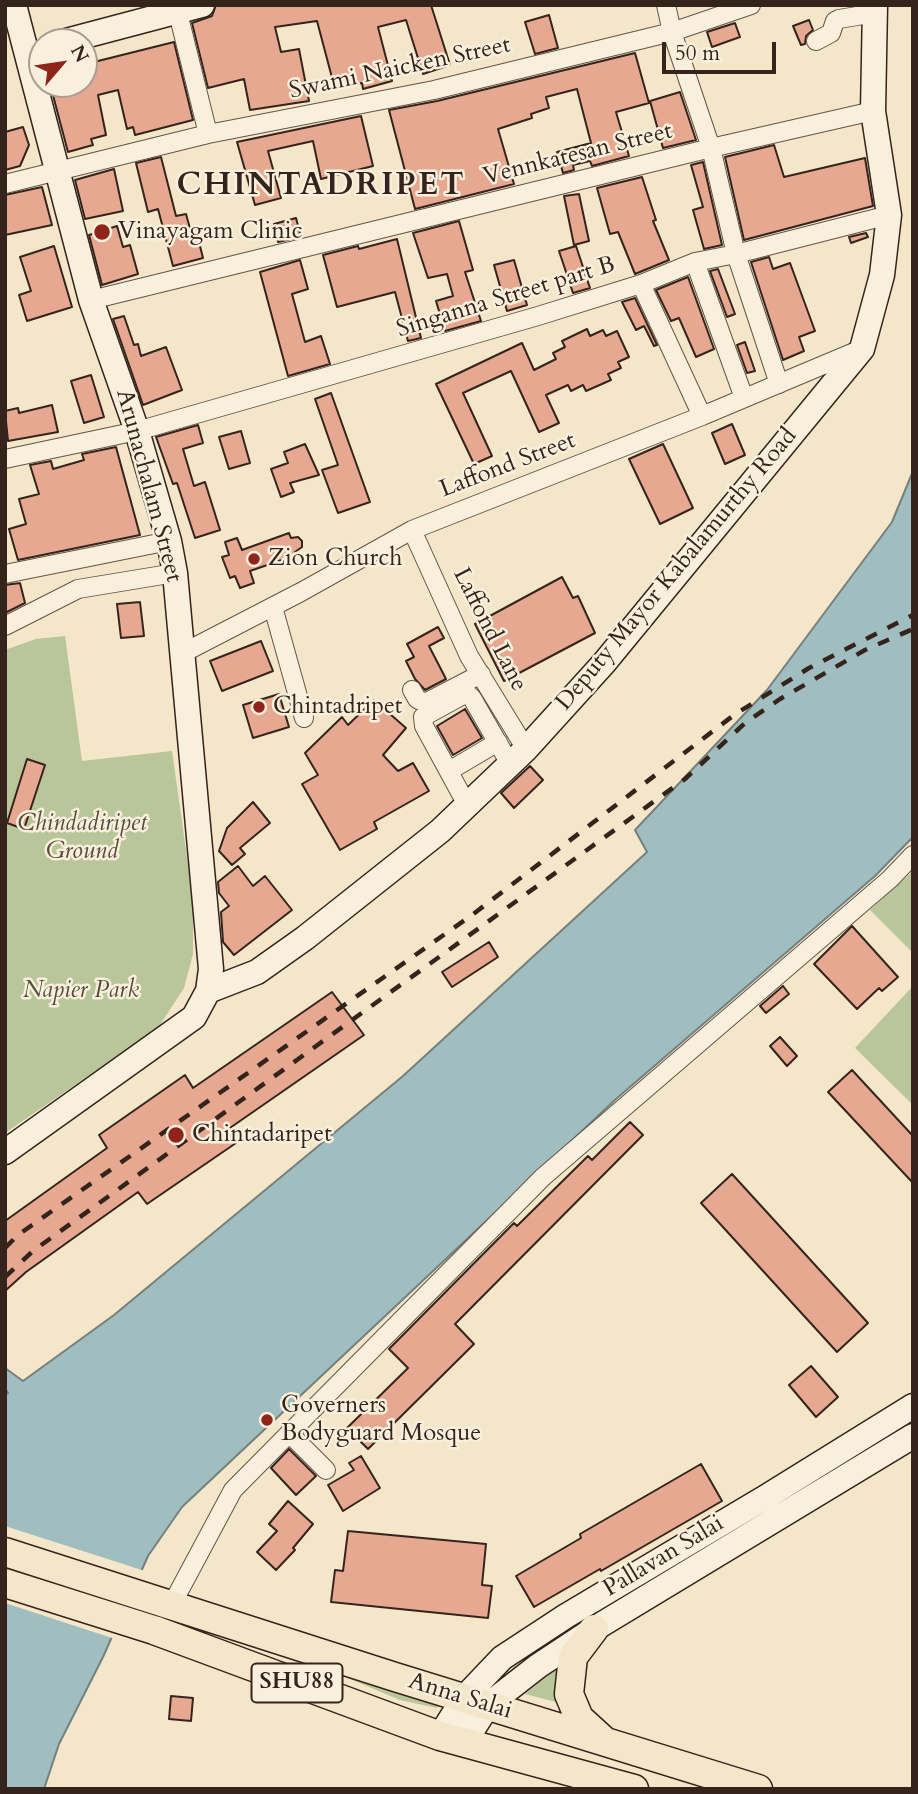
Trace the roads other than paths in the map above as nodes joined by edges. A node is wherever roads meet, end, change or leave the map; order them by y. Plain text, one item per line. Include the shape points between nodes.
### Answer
1 (14, 5) edge
2 (202, 5) edge
3 (666, 5) edge
4 (751, 5) edge
5 (177, 8) edge
6 (875, 9) edge
7 (98, 31) edge
8 (672, 32) junction
9 (28, 38) edge
10 (816, 41) dead end
11 (42, 98) edge
12 (873, 111) junction
13 (208, 134) junction
14 (711, 148) junction
15 (57, 172) junction
16 (5, 184) edge
17 (889, 215) junction
18 (736, 254) junction
19 (695, 262) junction
20 (640, 284) junction
21 (91, 300) junction
22 (862, 349) junction
23 (779, 384) junction
24 (744, 398) junction
25 (702, 416) junction
26 (137, 431) junction
27 (5, 458) edge
28 (412, 530) junction
29 (169, 541) junction
30 (175, 573) junction
31 (5, 574) edge
32 (272, 607) junction
33 (5, 626) edge
34 (183, 653) junction
35 (481, 674) junction
36 (412, 690) dead end
37 (304, 718) dead end
38 (498, 742) junction
39 (518, 757) junction
40 (449, 771) junction
41 (467, 805) junction
42 (913, 855) edge
43 (208, 991) junction
44 (5, 1152) edge
45 (913, 1406) edge
46 (289, 1433) junction
47 (913, 1436) edge
48 (326, 1470) dead end
49 (5, 1552) edge
50 (5, 1583) edge
51 (167, 1604) junction
52 (594, 1629) junction
53 (476, 1701) junction
54 (452, 1739) junction
55 (607, 1743) junction
56 (634, 1789) edge
57 (758, 1789) edge

1 - 9 main road, Arunachalam Street
2 - 5 main road
3 - 8 street
4 - 8 street, Swami Naicken Street
5 - 7 main road
5 - 13 street
6 - 10 street via 839,19 831,33
6 - 12 main road, Deputy Mayor Kabalamurthy Road
8 - 13 street, Swami Naicken Street via 434,90
8 - 14 street
11 - 15 main road, Arunachalam Street
12 - 14 street, Vennkatesan Street
12 - 17 main road, Deputy Mayor Kabalamurthy Road
13 - 15 street, Swami Naicken Street
14 - 18 street
14 - 21 street, Vennkatesan Street
15 - 16 street, Swami Naicken Street
15 - 21 main road, Arunachalam Street
17 - 18 street, Singanna Street part B
17 - 22 main road, Deputy Mayor Kabalamurthy Road via 882,275
18 - 19 street, Singanna Street part B
18 - 23 street
19 - 20 street, Singanna Street part B
19 - 24 street
20 - 25 street
20 - 26 street, Singanna Street part B
21 - 26 main road, Arunachalam Street
22 - 23 street, Laffond Street
22 - 39 main road, Deputy Mayor Kabalamurthy Road via 604,663
23 - 24 street, Laffond Street
24 - 25 street, Laffond Street
25 - 28 street, Laffond Street
26 - 27 street, Singanna Street part B
26 - 29 main road, Arunachalam Street
28 - 32 street, Laffond Street
28 - 35 street, Laffond Lane
29 - 30 main road, Arunachalam Street
29 - 31 street
30 - 33 street via 78,589
30 - 34 main road, Arunachalam Street
32 - 34 street, Laffond Street
32 - 37 street
34 - 43 main road, Arunachalam Street via 211,970
35 - 36 street via 425,703
35 - 39 street, Laffond Lane
38 - 39 street
38 - 40 street
38 - 40 street via 468,694 423,717
39 - 41 main road, Deputy Mayor Kabalamurthy Road
40 - 41 street
41 - 43 main road, Deputy Mayor Kabalamurthy Road via 305,938 257,972
42 - 46 street via 543,1177
43 - 44 main road, Arunachalam Street via 194,1017
45 - 53 main road, Pallavan Salai via 502,1658
46 - 48 street
46 - 51 street via 233,1490
47 - 52 main road, Pallavan Salai
49 - 51 main road, SHU88
50 - 54 main road, Anna Salai / SHU88 via 154,1630
51 - 53 main road, Anna Salai / SHU88
52 - 53 main road, Pallavan Salai
52 - 55 main road via 573,1657 569,1694 579,1718
53 - 54 main road, Pallavan Salai
53 - 55 main road, Anna Salai / SHU88
54 - 56 main road, Anna Salai / SHU88
55 - 57 main road, Anna Salai / SHU88

